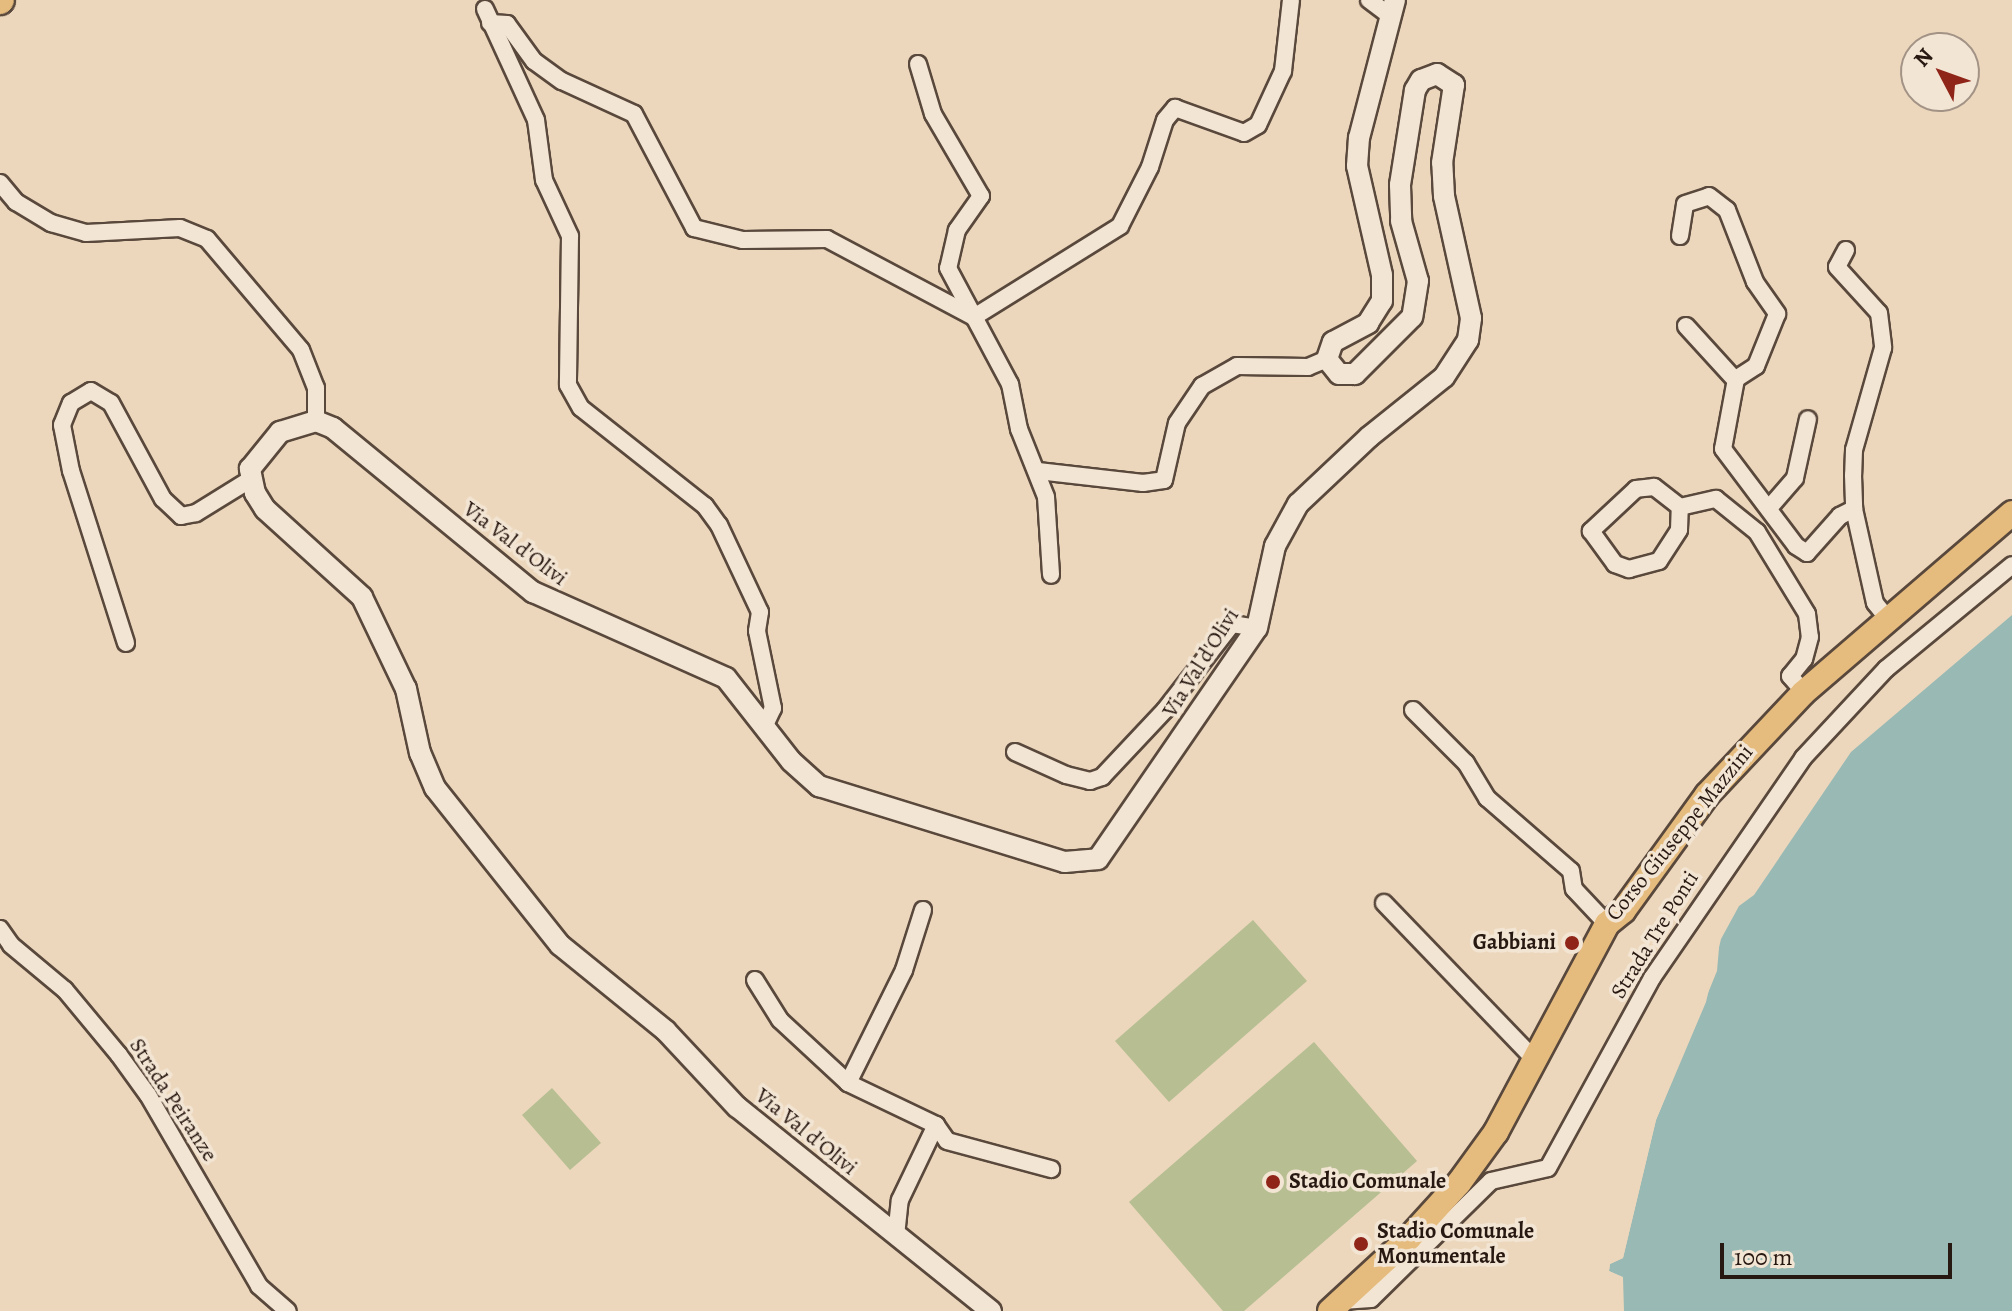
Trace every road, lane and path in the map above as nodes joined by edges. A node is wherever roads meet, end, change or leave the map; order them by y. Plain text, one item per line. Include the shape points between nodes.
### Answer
1 (1291, 0) edge
2 (1369, 0) edge
3 (1393, 8) edge
4 (918, 64) dead end
5 (0, 183) edge
6 (1680, 236) dead end
7 (1846, 250) dead end
8 (974, 317) junction
9 (1686, 326) dead end
10 (1327, 359) junction
11 (1736, 381) junction
12 (1808, 419) dead end
13 (316, 421) junction
14 (1038, 471) junction
15 (251, 479) junction
16 (1680, 507) junction
17 (1770, 507) junction
18 (1854, 509) junction
19 (2012, 513) edge
20 (2012, 565) edge
21 (1051, 575) dead end
22 (1887, 618) junction
23 (1257, 628) junction
24 (126, 643) dead end
25 (1804, 692) junction
26 (1413, 710) dead end
27 (765, 725) junction
28 (1015, 752) dead end
29 (1384, 903) dead end
30 (923, 910) dead end
31 (1607, 924) junction
32 (0, 929) edge
33 (755, 980) dead end
34 (1535, 1060) junction
35 (848, 1083) junction
36 (936, 1125) junction
37 (1051, 1169) dead end
38 (896, 1236) junction
39 (1336, 1306) edge
40 (288, 1311) edge
41 (991, 1311) edge

1 - 8 street via 1283,71 1258,125 1244,133 1175,108 1120,226
2 - 3 street
3 - 10 street via 1359,138 1357,166 1382,275 1382,301 1368,323 1333,342
4 - 8 street via 933,114 981,196 957,230 948,268
5 - 13 street via 16,202 51,223 86,233 180,228 207,239 301,350 316,388
6 - 11 street via 1685,204 1709,196 1727,210 1755,282 1777,314 1756,366
7 - 18 street via 1837,267 1879,313 1883,348 1854,450
8 - 14 street via 1010,384 1019,429
8 - 27 street via 827,239 743,240 694,228 634,114 562,81 534,61 507,24 487,16 536,120 544,180 570,236 568,385 581,408 705,506 719,525 760,612 757,631 773,708
9 - 11 street
10 - 14 street via 1308,367 1237,366 1202,386 1177,423 1164,480 1143,483
10 - 23 street, Via Val d'Olivi via 1339,374 1355,374 1412,317 1418,281 1400,205 1405,143 1421,80 1437,74 1447,77 1455,93 1442,163 1444,196 1467,291 1468,340 1444,377 1298,504 1275,546
11 - 17 street via 1723,449
12 - 17 street via 1795,478
13 - 15 street via 290,427 268,441 253,461
13 - 27 street, Via Val d'Olivi via 344,436 533,592 560,608 715,670 739,690
14 - 21 street via 1052,532
15 - 24 street via 181,516 163,499 111,403 91,391 71,403 62,425 71,471
15 - 38 street, Via Val d'Olivi via 265,509 362,597 406,689 420,753 435,788 560,945 666,1031 737,1107
16 - 16 street via 1679,530 1659,561 1629,569 1615,564 1591,531 1636,489 1654,487
16 - 25 street via 1716,499 1757,532 1807,614 1810,637 1804,659 1790,676
17 - 18 street via 1796,546 1807,553 1840,516
18 - 22 street via 1875,603
19 - 22 main road, Corso Giuseppe Mazzini
20 - 39 street, Strada Tre Ponti via 1886,669 1803,758 1652,978 1548,1168 1491,1181 1371,1299
22 - 25 main road, Corso Giuseppe Mazzini
23 - 27 street, Via Val d'Olivi via 1114,841 1089,862 1065,862 819,786 799,771
23 - 28 street via 1232,624 1165,710 1102,777 1066,775
25 - 31 main road, Corso Giuseppe Mazzini via 1707,795 1623,911
26 - 31 street via 1466,763 1487,798 1571,871 1574,889
29 - 34 street
30 - 35 street via 904,970
31 - 34 main road, Corso Giuseppe Mazzini
32 - 40 street, Strada Peiranze via 11,945 65,990 119,1055 156,1107 259,1286
33 - 35 street via 780,1020
34 - 39 main road, Corso Giuseppe Mazzini via 1496,1132 1459,1183
35 - 36 street
36 - 37 street via 947,1141
36 - 38 street via 900,1200
38 - 41 street, Via Val d'Olivi

